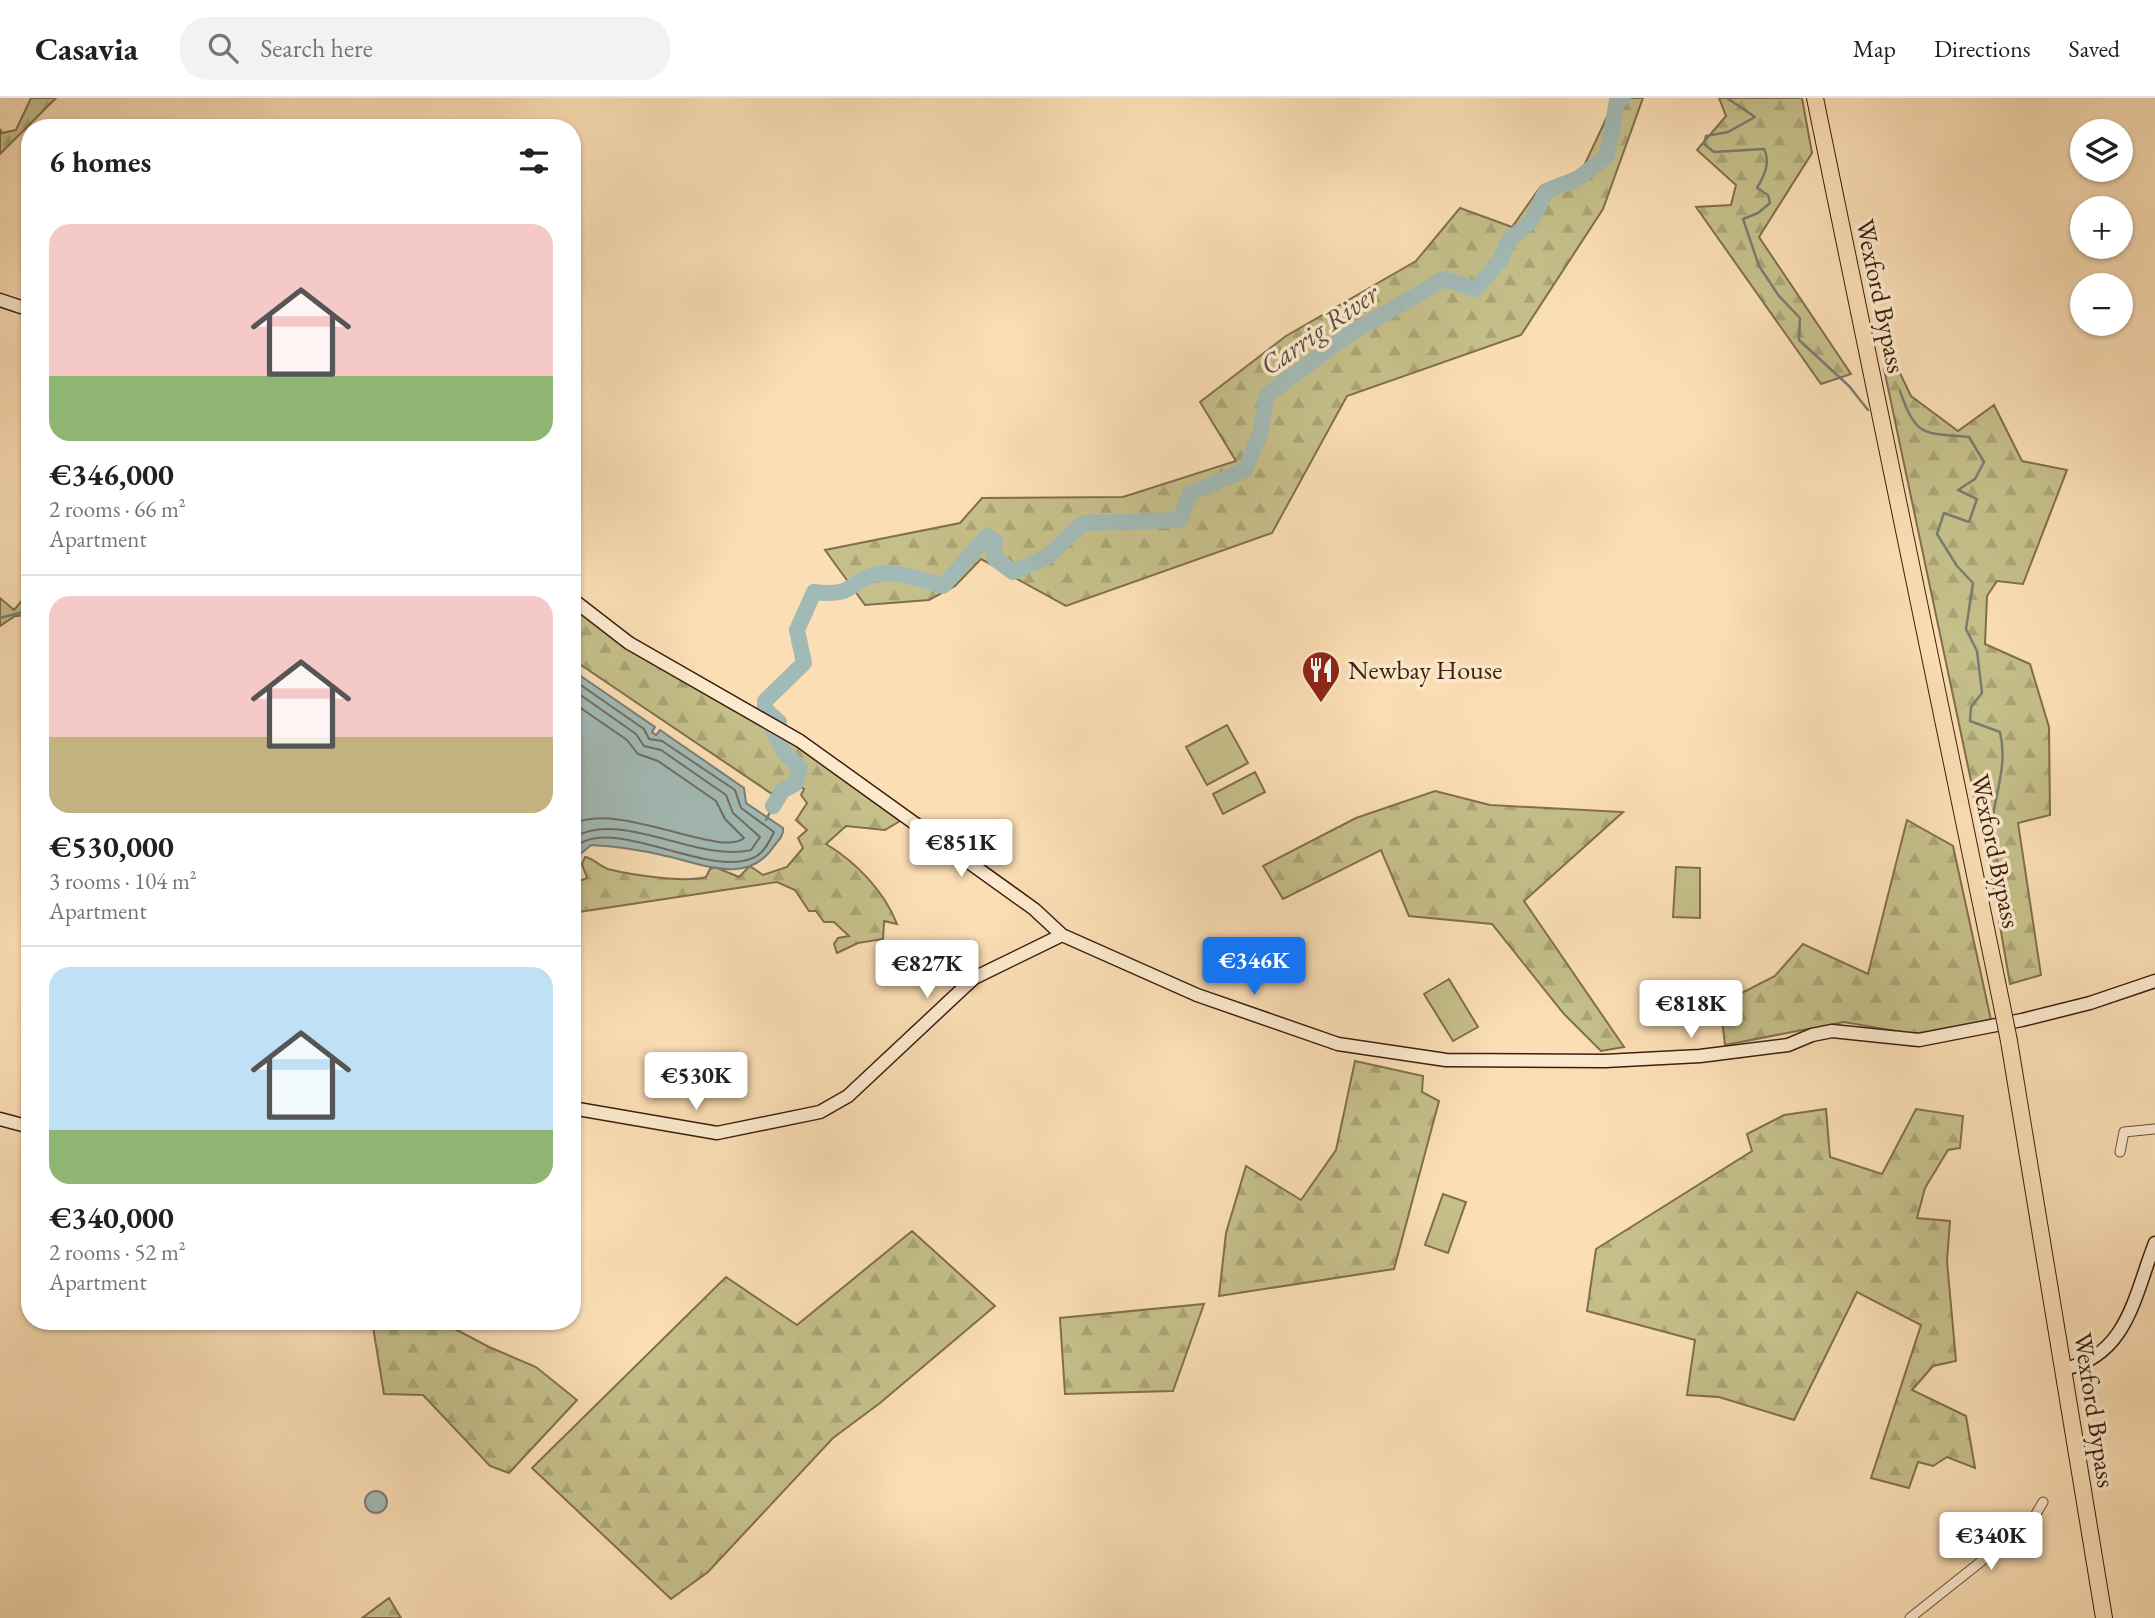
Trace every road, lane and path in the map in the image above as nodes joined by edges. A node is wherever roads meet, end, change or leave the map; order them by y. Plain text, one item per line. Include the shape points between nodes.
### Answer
1 (1815, 98) edge
2 (0, 300) edge
3 (21, 307) edge
4 (581, 606) edge
5 (1062, 935) junction
6 (2155, 981) edge
7 (581, 1110) edge
8 (0, 1119) edge
9 (21, 1125) edge
10 (2155, 1129) edge
11 (2120, 1152) dead end
12 (2155, 1243) edge
13 (2064, 1369) junction
14 (2043, 1502) dead end
15 (1910, 1618) edge
16 (2104, 1618) edge

1 - 13 highway, Wexford Bypass, bridge via 2009,1041
2 - 3 street
4 - 5 street via 629,643 800,741 1034,909
5 - 6 street via 1197,995 1338,1044 1446,1060 1605,1061 1700,1056 1788,1045 1832,1031 1919,1040 2090,1003
5 - 7 street via 974,978 848,1096 820,1112 717,1133
8 - 9 street
10 - 11 street via 2124,1132
12 - 13 street via 2122,1332 2103,1353
13 - 16 highway, Wexford Bypass
14 - 15 street via 2032,1521

